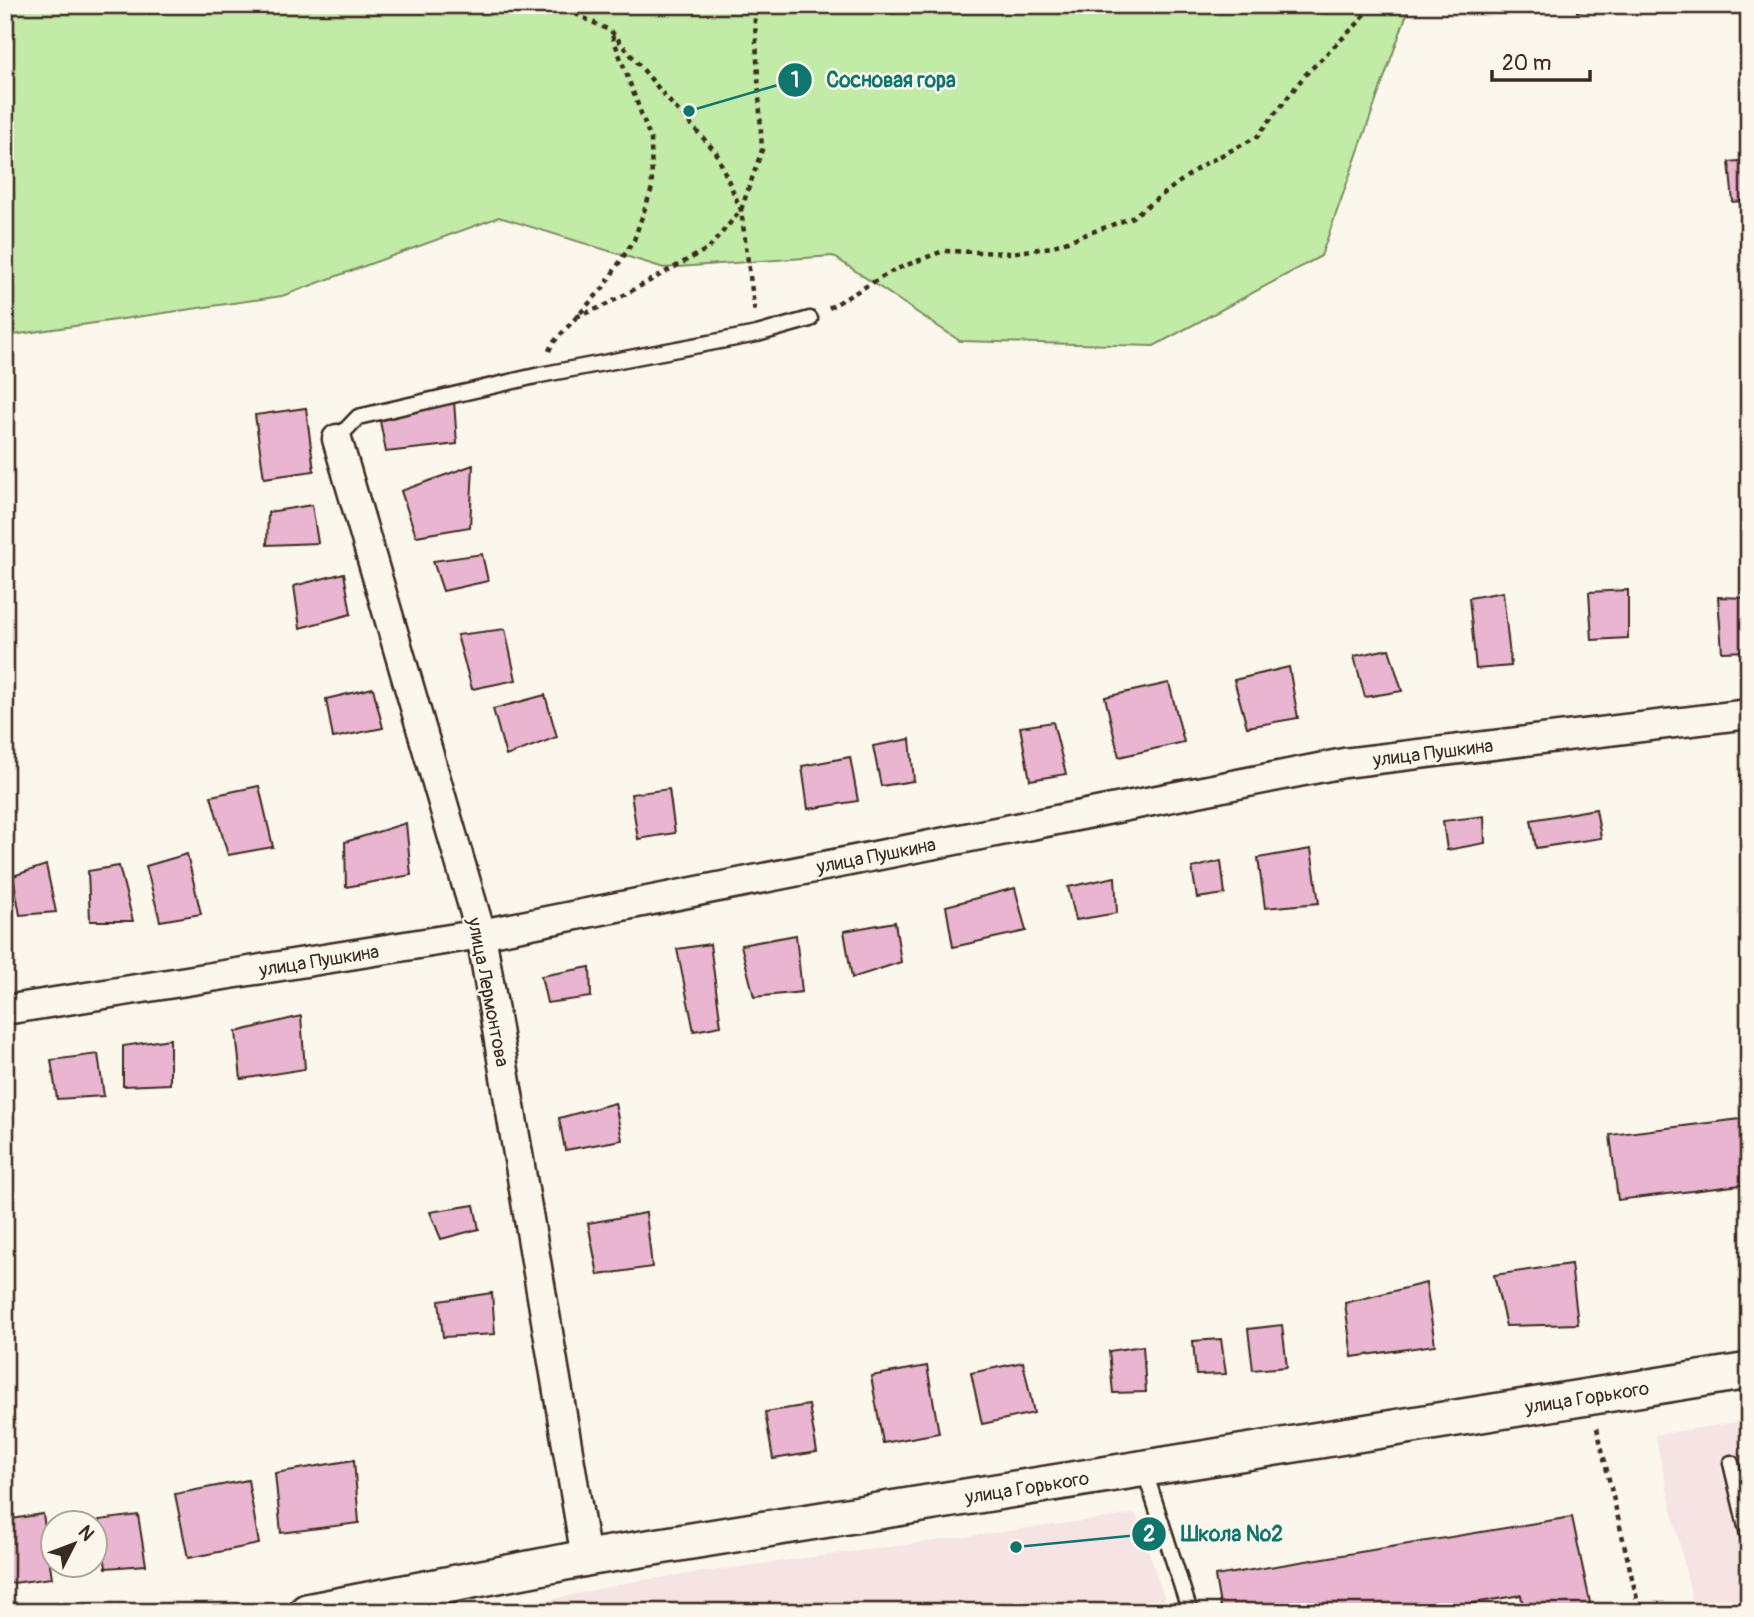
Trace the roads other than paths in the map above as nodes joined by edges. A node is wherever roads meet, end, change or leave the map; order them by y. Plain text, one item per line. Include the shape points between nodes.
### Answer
1 (810, 319) road end
2 (337, 439) joint
3 (1749, 714) edge
4 (481, 934) junction
5 (5, 1010) edge
6 (1749, 1371) edge
7 (1731, 1464) dead end
8 (1144, 1468) junction
9 (1749, 1539) edge
10 (586, 1558) junction
11 (307, 1612) edge
12 (1190, 1612) edge

1 - 2 lane via 358,417
2 - 4 street, улица Лермонтова
3 - 4 street, улица Пушкина via 1344,763
4 - 5 street, улица Пушкина
4 - 10 street, улица Лермонтова
6 - 8 street, улица Горького
7 - 9 lane
8 - 10 street, улица Горького
8 - 12 lane
10 - 11 street, улица Горького

